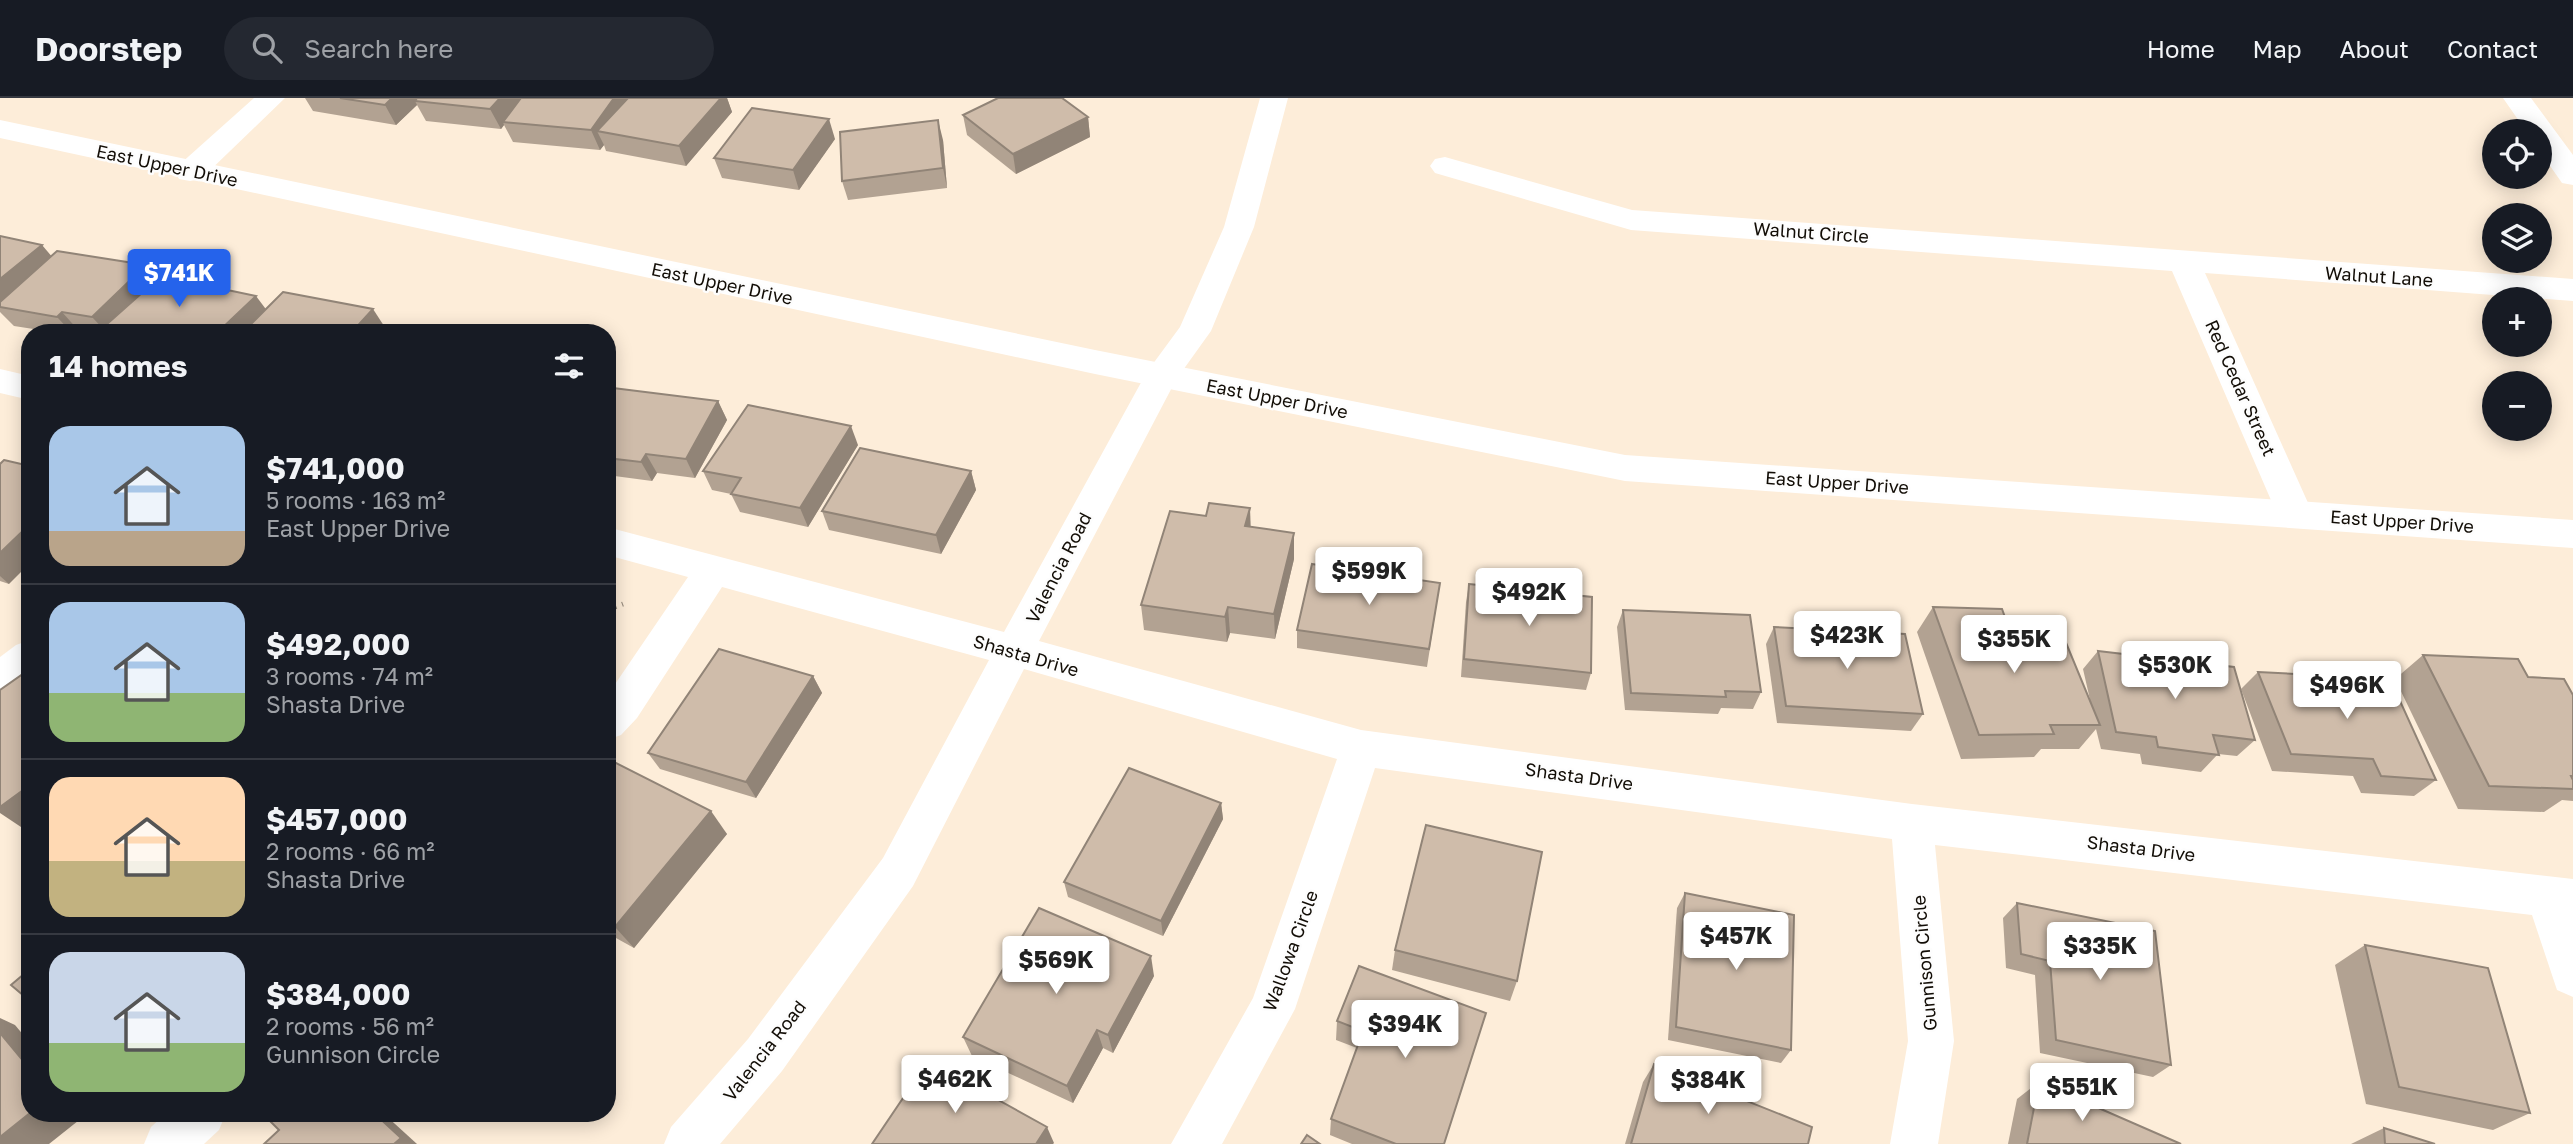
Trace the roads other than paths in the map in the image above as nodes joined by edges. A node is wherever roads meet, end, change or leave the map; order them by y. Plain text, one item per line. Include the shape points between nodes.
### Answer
1 (271, 98) edge
2 (1274, 98) edge
3 (2517, 98) edge
4 (0, 129) edge
5 (1445, 166) dead end
6 (190, 172) junction
7 (2573, 176) edge
8 (2184, 261) junction
9 (2573, 290) edge
10 (1161, 376) junction
11 (0, 381) edge
12 (21, 386) edge
13 (2295, 514) junction
14 (2573, 534) edge
15 (616, 543) edge
16 (713, 570) junction
17 (1017, 651) junction
18 (21, 663) edge
19 (0, 679) edge
20 (616, 713) edge
21 (1361, 748) junction
22 (1912, 822) junction
23 (2561, 898) edge
24 (2573, 975) edge
25 (192, 1122) edge
26 (168, 1144) edge
27 (688, 1144) edge
28 (1195, 1144) edge
29 (1914, 1144) edge

1 - 6 street
2 - 10 street, Valencia Road via 1239,227 1195,331
3 - 7 street
4 - 6 street, East Upper Drive
5 - 8 street, Walnut Circle via 1631,220
6 - 10 street, East Upper Drive
8 - 9 street, Walnut Lane
8 - 13 street, Red Cedar Street
10 - 13 street, East Upper Drive via 1625,468
10 - 17 street, Valencia Road
11 - 12 street
13 - 14 street, East Upper Drive
15 - 16 street, Shasta Drive
16 - 17 street, Shasta Drive
16 - 20 street
17 - 21 street, Shasta Drive
17 - 27 street, Valencia Road via 898,872 765,1055
18 - 19 street
21 - 22 street, Shasta Drive
21 - 28 street, Wallowa Circle via 1272,1009
22 - 23 street, Shasta Drive
22 - 29 street, Gunnison Circle via 1931,1041
23 - 24 street
25 - 26 street

